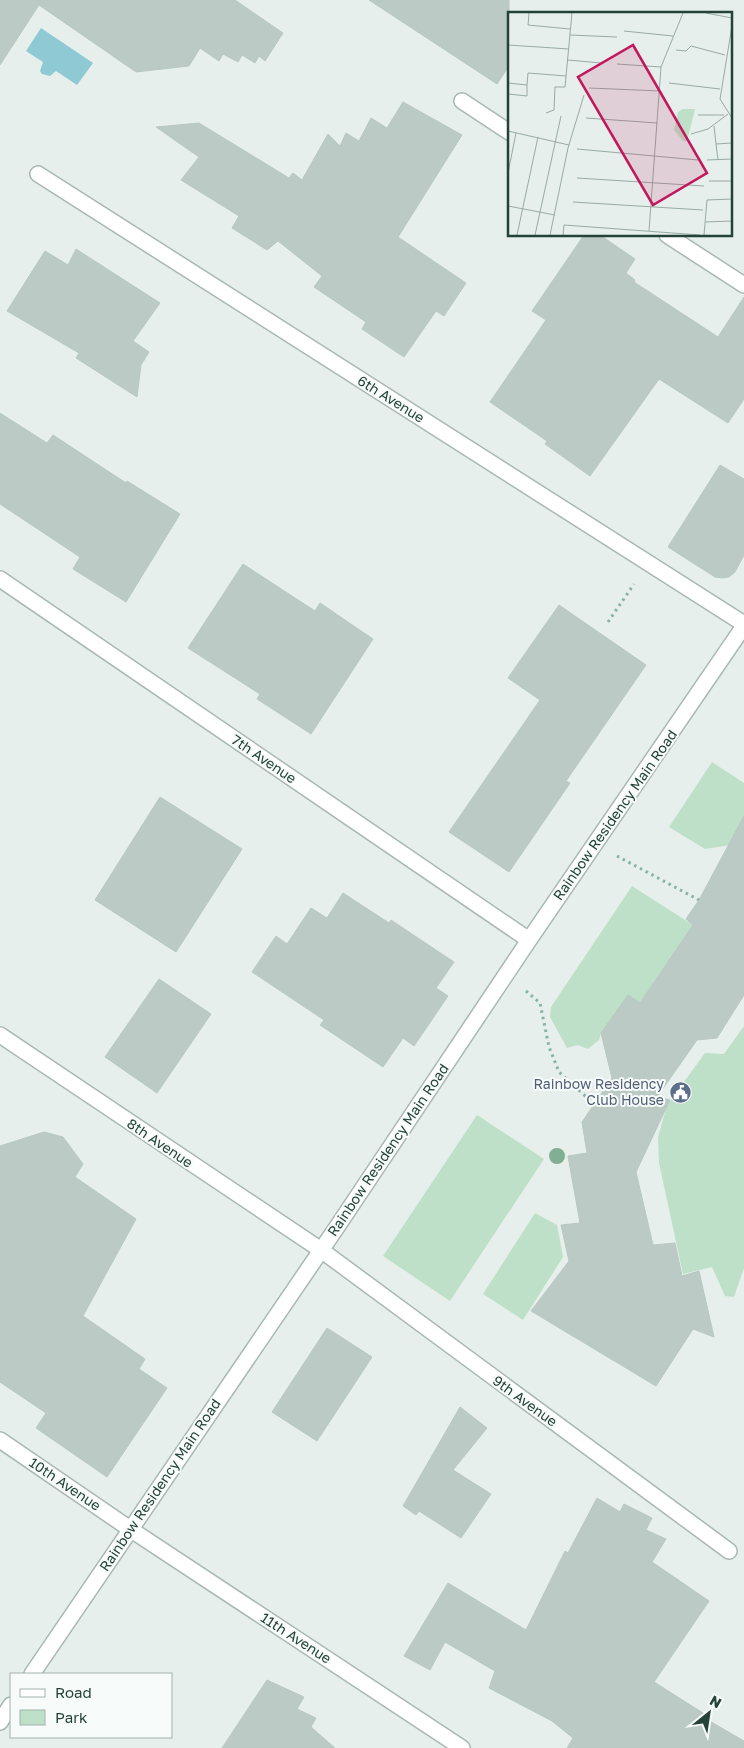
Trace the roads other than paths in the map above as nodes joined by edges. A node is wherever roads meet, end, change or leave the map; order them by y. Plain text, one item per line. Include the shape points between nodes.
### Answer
1 (462, 101) dead end
2 (508, 131) edge
3 (38, 174) dead end
4 (669, 236) edge
5 (744, 285) edge
6 (0, 579) edge
7 (744, 625) edge
8 (528, 940) junction
9 (0, 1035) edge
10 (320, 1250) junction
11 (0, 1440) edge
12 (130, 1529) junction
13 (729, 1551) dead end
14 (33, 1673) edge
15 (10, 1707) edge
16 (0, 1722) edge
17 (462, 1748) edge

1 - 2 street
3 - 7 street, 6th Avenue
4 - 5 street
6 - 8 street, 7th Avenue
7 - 8 street, Rainbow Residency Main Road
8 - 10 street, Rainbow Residency Main Road
9 - 10 street, 8th Avenue
10 - 12 street, Rainbow Residency Main Road
10 - 13 street, 9th Avenue
11 - 12 street, 10th Avenue
12 - 14 street, Rainbow Residency Main Road
12 - 17 street, 11th Avenue
15 - 16 street

